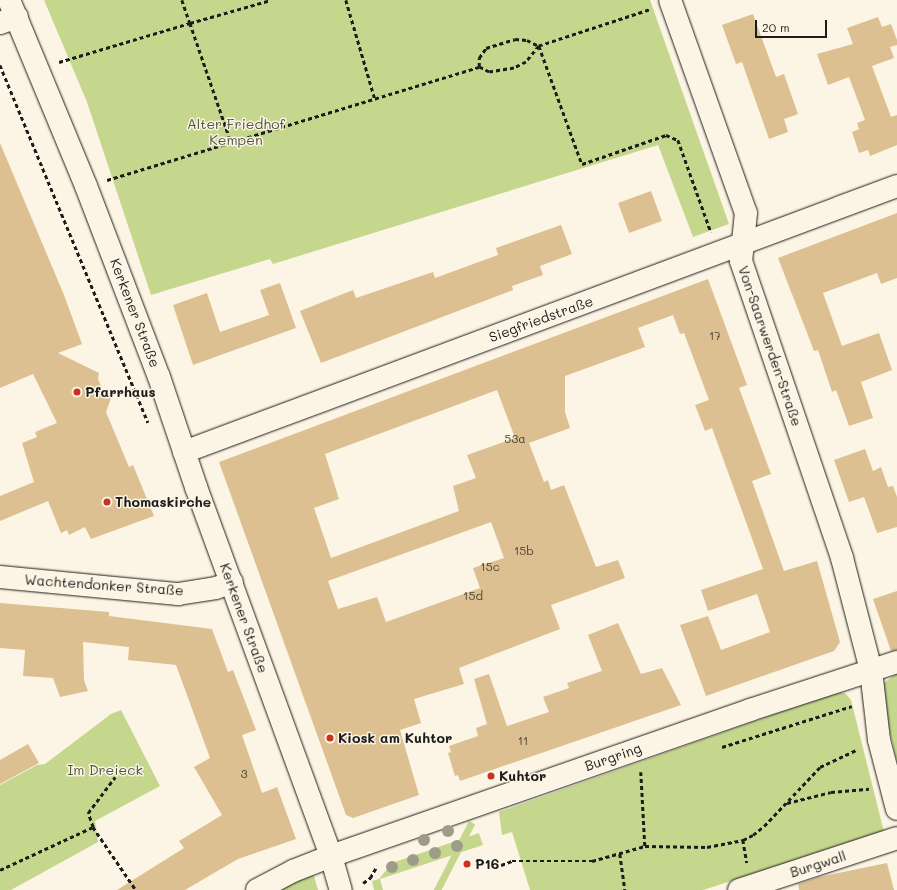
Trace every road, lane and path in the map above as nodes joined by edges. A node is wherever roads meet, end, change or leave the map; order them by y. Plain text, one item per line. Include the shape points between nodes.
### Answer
1 (182, 0) edge
2 (271, 0) edge
3 (346, 0) edge
4 (671, 1) edge
5 (9, 14) edge
6 (190, 23) junction
7 (540, 46) junction
8 (479, 67) junction
9 (38, 69) junction
10 (375, 98) junction
11 (231, 142) junction
12 (86, 186) junction
13 (897, 186) edge
14 (742, 244) junction
15 (718, 253) junction
16 (184, 452) junction
17 (0, 577) edge
18 (232, 582) junction
19 (897, 662) edge
20 (871, 670) junction
21 (879, 740) junction
22 (641, 772) dead end
23 (115, 777) dead end
24 (892, 787) junction
25 (786, 803) junction
26 (897, 809) edge
27 (93, 827) junction
28 (897, 838) edge
29 (743, 840) junction
30 (645, 846) junction
31 (620, 854) junction
32 (331, 856) junction
33 (747, 864) dead end
34 (501, 865) dead end
35 (0, 870) edge
36 (136, 890) edge
37 (257, 890) edge
38 (341, 890) edge
39 (625, 890) edge
40 (739, 890) edge

1 - 6 path
2 - 6 path
3 - 10 path
4 - 7 path
4 - 14 street, Von-Saarwerden-Straße via 746,214
5 - 9 street, Kerkener Straße
6 - 9 path
6 - 11 path
7 - 8 path via 526,62 514,68 489,72
7 - 8 path via 527,40 500,43 486,48 479,58
7 - 15 path via 582,164 666,136 678,140
8 - 10 path
9 - 12 street, Kerkener Straße
10 - 11 path
11 - 12 path
12 - 16 street, Kerkener Straße
13 - 14 street, Siegfriedstraße
14 - 15 street, Siegfriedstraße
14 - 20 street, Von-Saarwerden-Straße via 741,261 746,279 839,551
15 - 16 street, Siegfriedstraße
16 - 18 street, Kerkener Straße
17 - 18 street, Wachtendonker Straße via 178,594 216,588
18 - 32 street, Kerkener Straße
19 - 20 street, Burgring
20 - 21 street, Von-Saarwerden-Straße
20 - 32 street, Burgring
21 - 24 street, Von-Saarwerden-Straße
21 - 25 path via 820,767
22 - 30 path
23 - 27 path via 88,813
24 - 25 path via 831,792
24 - 26 street, Von-Saarwerden-Straße
25 - 29 path via 764,826
27 - 35 path
27 - 36 path
28 - 40 street, Burgwall
29 - 30 path via 706,847
29 - 33 path
30 - 31 path
31 - 34 path via 592,861 512,861
31 - 39 path
32 - 37 street, Burgring via 293,871
32 - 38 street, Kerkener Straße

